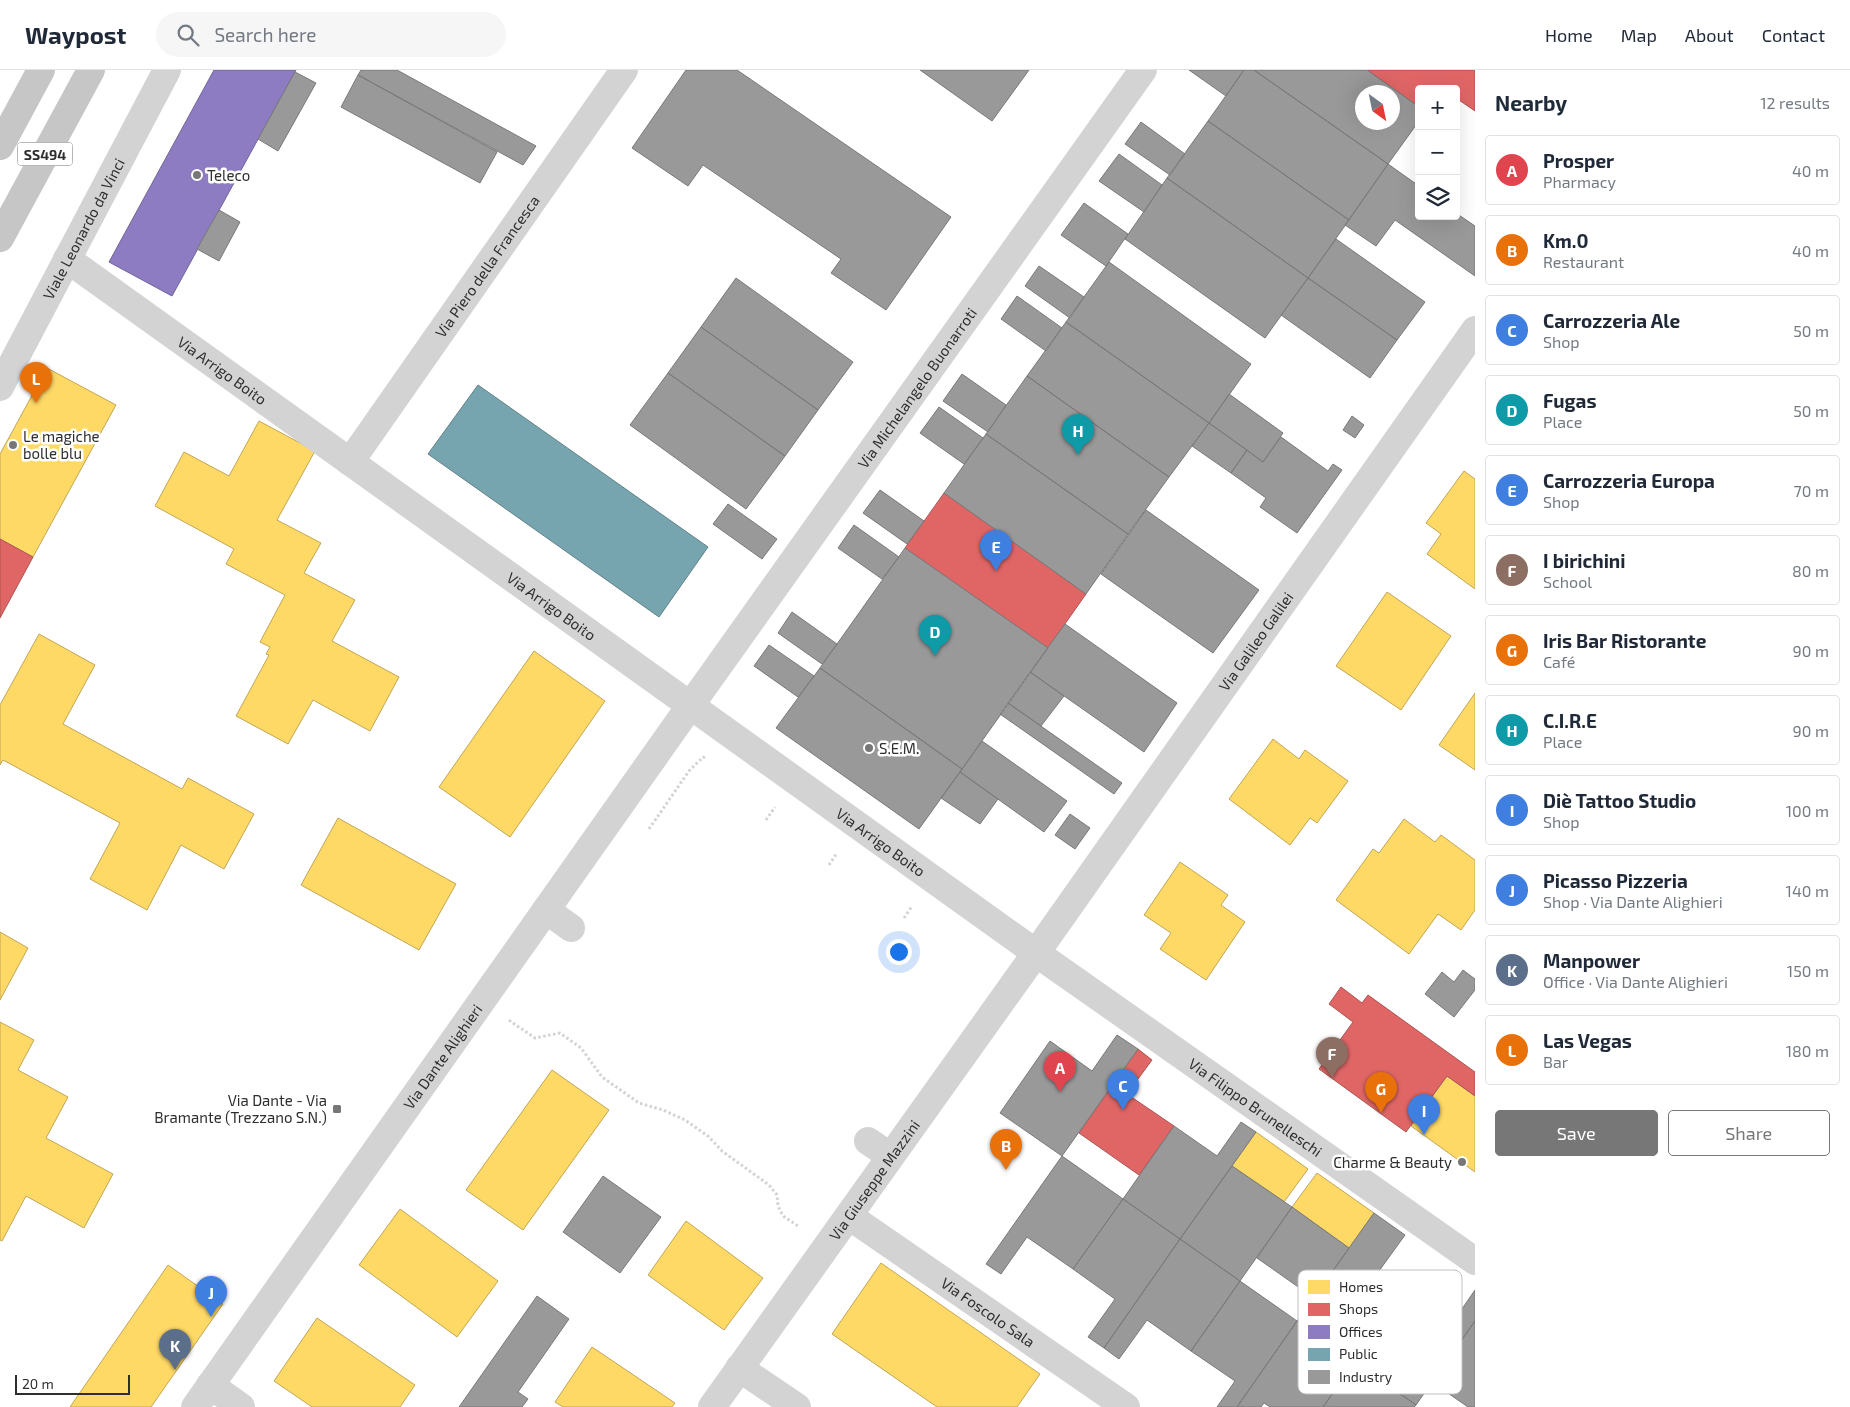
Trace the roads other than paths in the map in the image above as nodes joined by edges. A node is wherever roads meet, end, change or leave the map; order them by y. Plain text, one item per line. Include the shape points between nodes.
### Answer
1 (41, 70) edge
2 (91, 70) edge
3 (167, 70) edge
4 (624, 70) edge
5 (1143, 70) edge
6 (0, 146) edge
7 (0, 238) edge
8 (68, 259) junction
9 (1475, 330) edge
10 (0, 387) edge
11 (350, 462) junction
12 (690, 706) junction
13 (546, 910) junction
14 (571, 928) dead end
15 (1036, 954) junction
16 (850, 1216) junction
17 (1474, 1259) edge
18 (739, 1368) junction
19 (210, 1385) junction
20 (195, 1407) edge
21 (241, 1407) edge
22 (712, 1407) edge
23 (797, 1407) edge
24 (1126, 1407) edge

1 - 6 main road, SS494
2 - 7 main road, SS494
3 - 8 street, Viale Leonardo da Vinci
4 - 11 street, Via Piero della Francesca
5 - 12 street, Via Michelangelo Buonarroti
8 - 10 street, Viale Leonardo da Vinci
8 - 11 street, Via Arrigo Boito
9 - 15 street, Via Galileo Galilei
11 - 12 street, Via Arrigo Boito
12 - 13 street, Via Dante Alighieri
12 - 15 street, Via Arrigo Boito
13 - 14 street
13 - 19 street, Via Dante Alighieri
15 - 16 street, Via Giuseppe Mazzini via 879,1149
15 - 17 street, Via Filippo Brunelleschi
16 - 18 street, Via Giuseppe Mazzini
16 - 24 street, Via Foscolo Sala
18 - 22 street, Via Giuseppe Mazzini
18 - 23 street
19 - 20 street, Via Dante Alighieri
19 - 21 street

